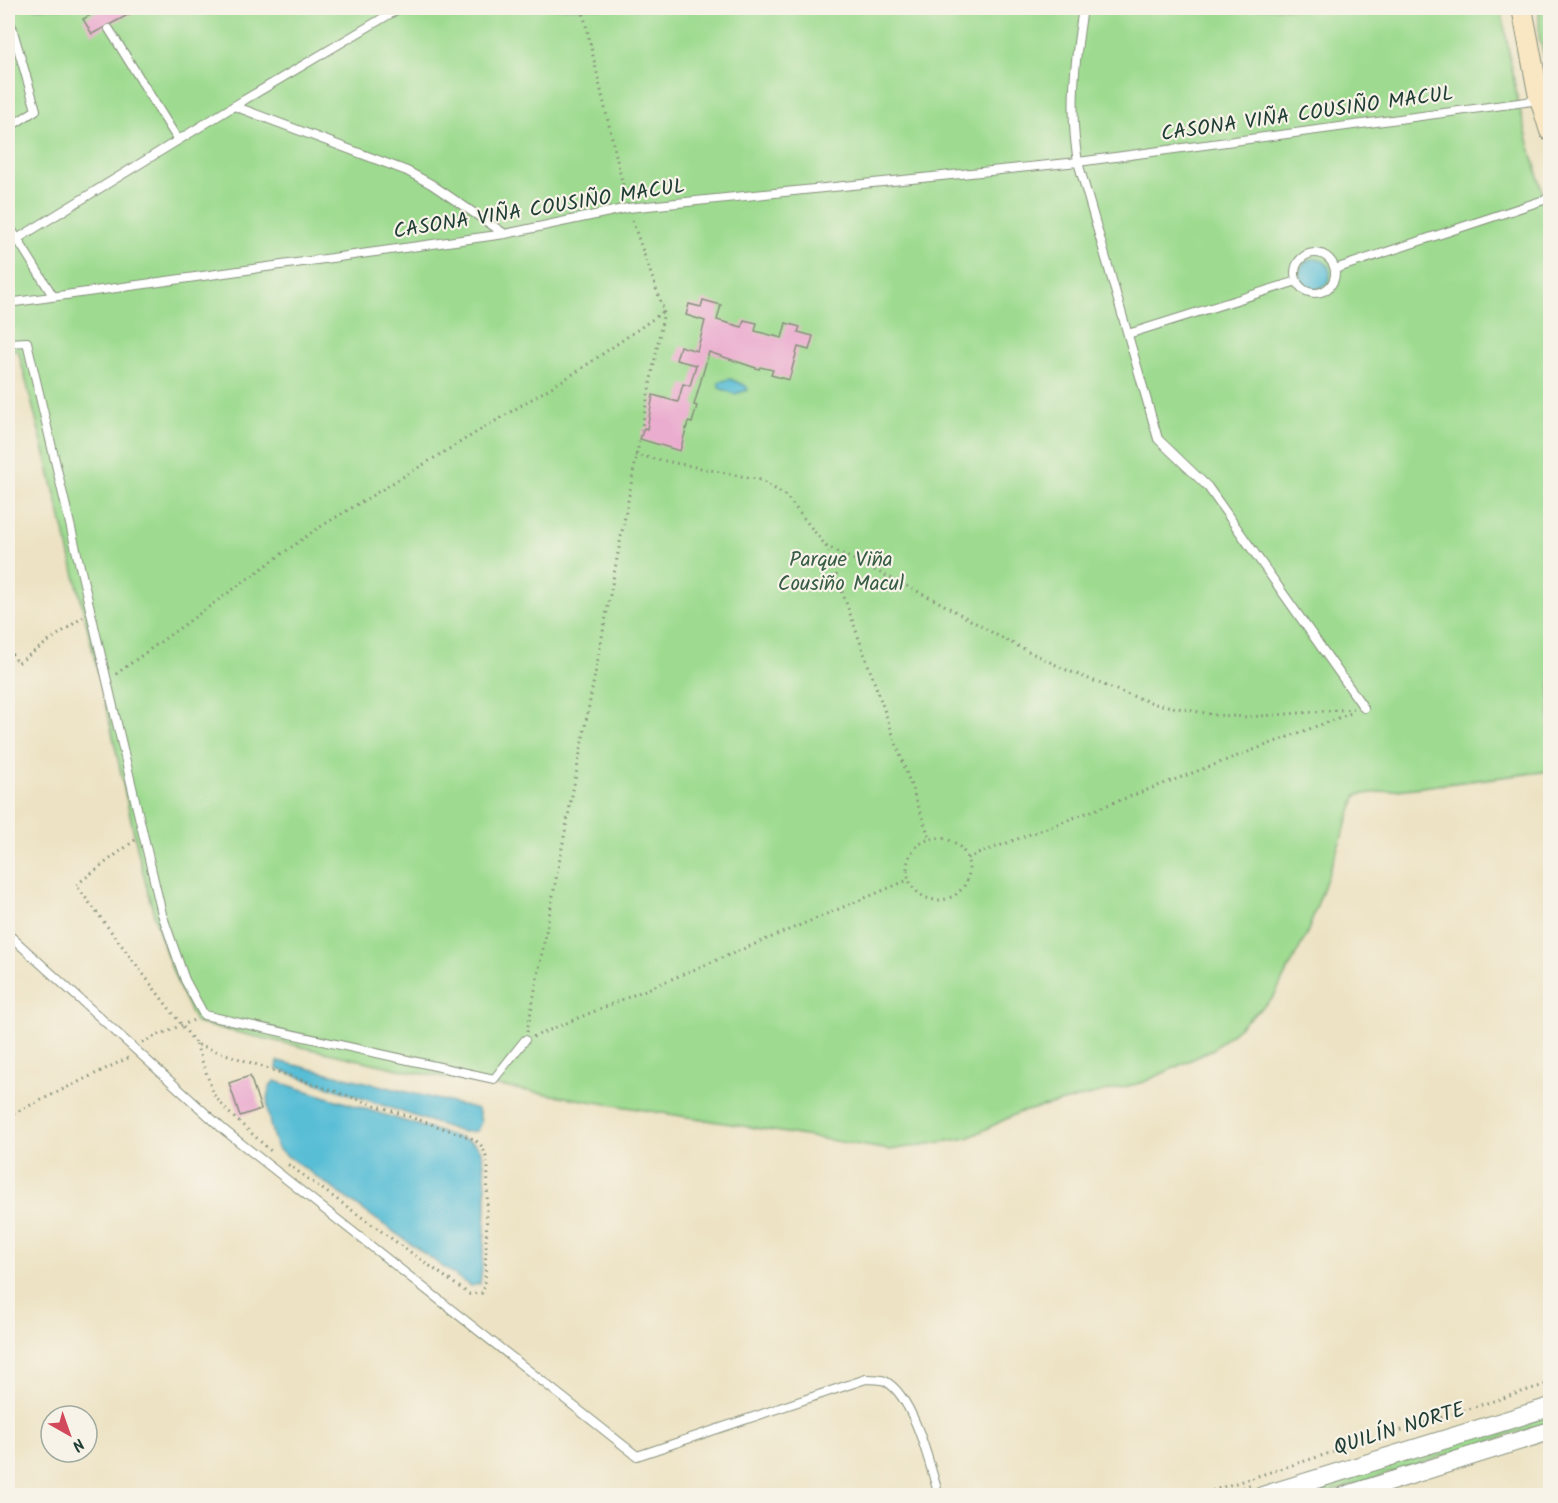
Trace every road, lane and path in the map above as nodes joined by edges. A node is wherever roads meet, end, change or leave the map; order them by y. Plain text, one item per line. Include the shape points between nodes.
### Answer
1 (400, 8) edge
2 (582, 8) edge
3 (1083, 8) edge
4 (1522, 8) edge
5 (8, 14) edge
6 (109, 29) dead end
7 (1545, 101) edge
8 (234, 106) junction
9 (8, 128) edge
10 (1551, 131) edge
11 (178, 140) junction
12 (1078, 162) junction
13 (1551, 198) edge
14 (628, 208) junction
15 (8, 224) edge
16 (505, 234) junction
17 (17, 239) junction
18 (1335, 269) junction
19 (1297, 281) junction
20 (53, 296) junction
21 (8, 303) edge
22 (664, 312) junction
23 (1128, 334) junction
24 (8, 343) edge
25 (635, 455) junction
26 (826, 546) junction
27 (91, 612) junction
28 (8, 649) edge
29 (107, 680) junction
30 (1364, 708) junction
31 (143, 834) junction
32 (930, 838) junction
33 (967, 858) junction
34 (908, 880) junction
35 (8, 934) edge
36 (204, 1015) junction
37 (181, 1025) junction
38 (525, 1040) junction
39 (196, 1044) junction
40 (132, 1047) junction
41 (8, 1116) edge
42 (1551, 1383) edge
43 (1551, 1407) edge
44 (1551, 1431) edge
45 (939, 1496) edge
46 (1195, 1496) edge
47 (1262, 1496) edge
48 (1344, 1496) edge

1 - 8 lane
2 - 14 path
3 - 12 lane via 1075,64 1074,136
4 - 7 main road
5 - 9 lane via 36,110
6 - 11 lane
7 - 10 main road
7 - 12 lane, CASONA VIÑA COUSIÑO MACUL
8 - 11 lane
8 - 16 lane via 407,171
11 - 17 lane
12 - 14 lane, CASONA VIÑA COUSIÑO MACUL
12 - 23 lane
13 - 18 lane
14 - 16 lane, CASONA VIÑA COUSIÑO MACUL
14 - 22 path
15 - 17 lane
16 - 20 lane, CASONA VIÑA COUSIÑO MACUL
17 - 20 lane
18 - 19 lane via 1332,285 1322,293 1309,292
18 - 19 lane via 1325,255 1312,253 1297,265
19 - 23 lane
20 - 21 lane, CASONA VIÑA COUSIÑO MACUL
22 - 25 path
22 - 29 path via 578,371 315,530
23 - 30 lane via 1158,439 1208,487
24 - 27 lane via 27,342
25 - 26 path via 761,480 786,496
25 - 38 path
26 - 30 path via 1064,669 1156,704 1247,717
26 - 32 path
27 - 28 path via 18,663
27 - 29 lane
29 - 31 lane
30 - 33 path
31 - 36 lane via 162,914 185,980
31 - 37 path via 76,885
32 - 33 path via 948,839
32 - 34 path via 908,859
33 - 34 path via 967,879 954,896 944,900 922,896
34 - 38 path
35 - 40 lane
36 - 37 path
36 - 38 lane via 494,1079
37 - 39 path
37 - 40 path
39 - 39 path via 479,1142 485,1149 488,1167 482,1293 469,1294 278,1157 214,1095
40 - 41 path via 130,1059
40 - 45 lane via 224,1130 637,1456 866,1379 885,1382 904,1401 918,1427
42 - 46 path
43 - 47 street, QUILÍN NORTE
44 - 48 street

